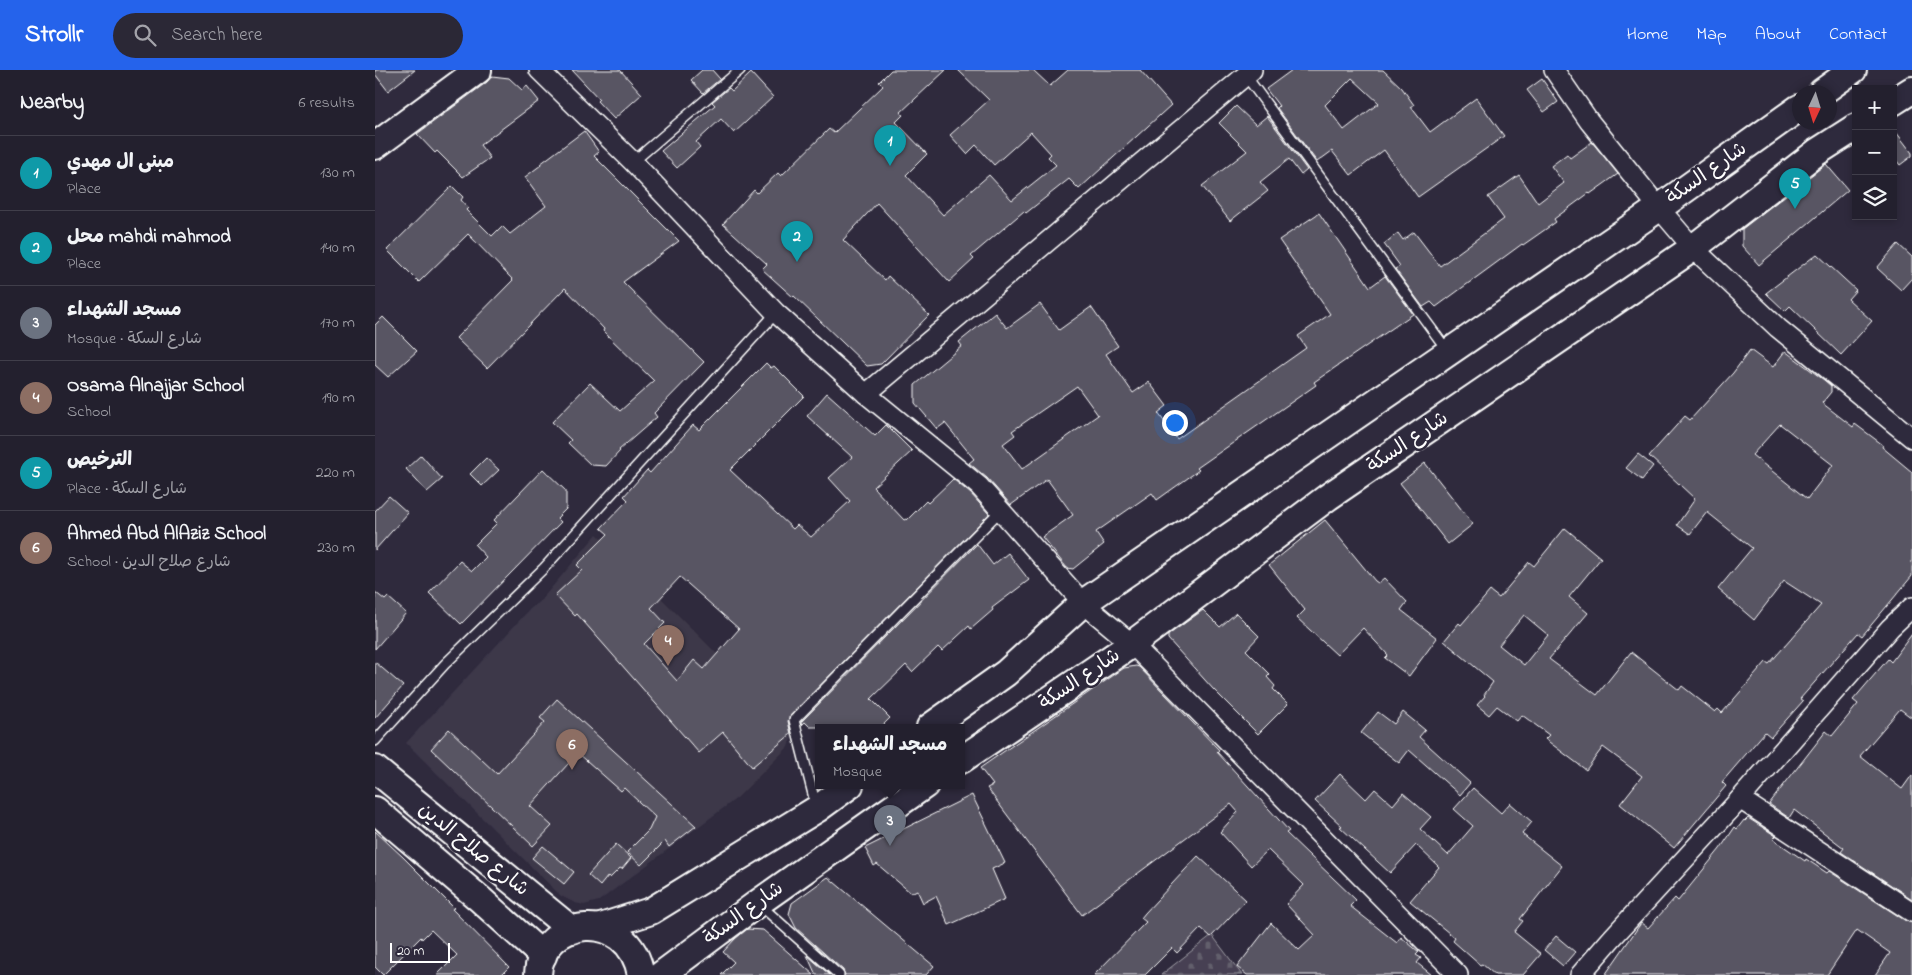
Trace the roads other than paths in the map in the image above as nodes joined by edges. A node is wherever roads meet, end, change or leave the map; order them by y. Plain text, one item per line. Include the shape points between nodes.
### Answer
1 (456, 70) edge
2 (478, 70) edge
3 (539, 70) edge
4 (739, 70) edge
5 (1554, 70) edge
6 (1853, 70) edge
7 (1249, 73) edge
8 (1832, 85) edge
9 (1912, 90) edge
10 (1897, 99) edge
11 (1792, 113) edge
12 (375, 128) edge
13 (1852, 130) edge
14 (375, 146) edge
15 (633, 162) junction
16 (1659, 208) junction
17 (1693, 248) junction
18 (776, 313) junction
19 (1449, 352) junction
20 (866, 394) junction
21 (1912, 438) edge
22 (1000, 511) junction
23 (1083, 603) junction
24 (1912, 607) edge
25 (1132, 644) junction
26 (934, 724) edge
27 (375, 741) edge
28 (965, 757) edge
29 (375, 770) edge
30 (844, 789) edge
31 (919, 789) edge
32 (1741, 799) junction
33 (817, 809) junction
34 (375, 810) edge
35 (758, 903) junction
36 (1912, 912) edge
37 (601, 927) junction
38 (572, 930) junction
39 (539, 970) edge
40 (641, 975) edge
41 (661, 975) edge
42 (839, 975) edge
43 (1459, 975) edge
44 (1580, 975) edge

1 - 12 main road
2 - 14 main road
3 - 15 street
4 - 15 lane
5 - 16 street via 1589,121
6 - 8 main road
7 - 19 lane
7 - 20 street
9 - 10 main road
11 - 16 main road, شارع السكة
13 - 17 main road, شارع السكة via 1817,152
15 - 18 street
16 - 17 street
16 - 19 main road, شارع السكة
17 - 21 street via 1778,328
17 - 25 main road, شارع السكة via 1328,498
18 - 20 street
18 - 27 lane via 543,568 445,664
19 - 23 main road, شارع السكة
20 - 22 street via 979,486
22 - 23 street
22 - 33 lane via 794,720
23 - 25 street
23 - 26 main road, شارع السكة via 1006,672
24 - 32 street
25 - 28 main road, شارع السكة
25 - 43 street
29 - 38 main road, شارع صلاح الدين
30 - 33 main road
31 - 35 main road, شارع السكة
32 - 36 street
32 - 44 street
33 - 37 main road via 651,911
34 - 39 main road, شارع صلاح الدين via 487,906
35 - 41 main road, شارع السكة
35 - 42 lane
37 - 38 main road
37 - 40 main road via 628,943 637,958
38 - 39 main road via 552,942

